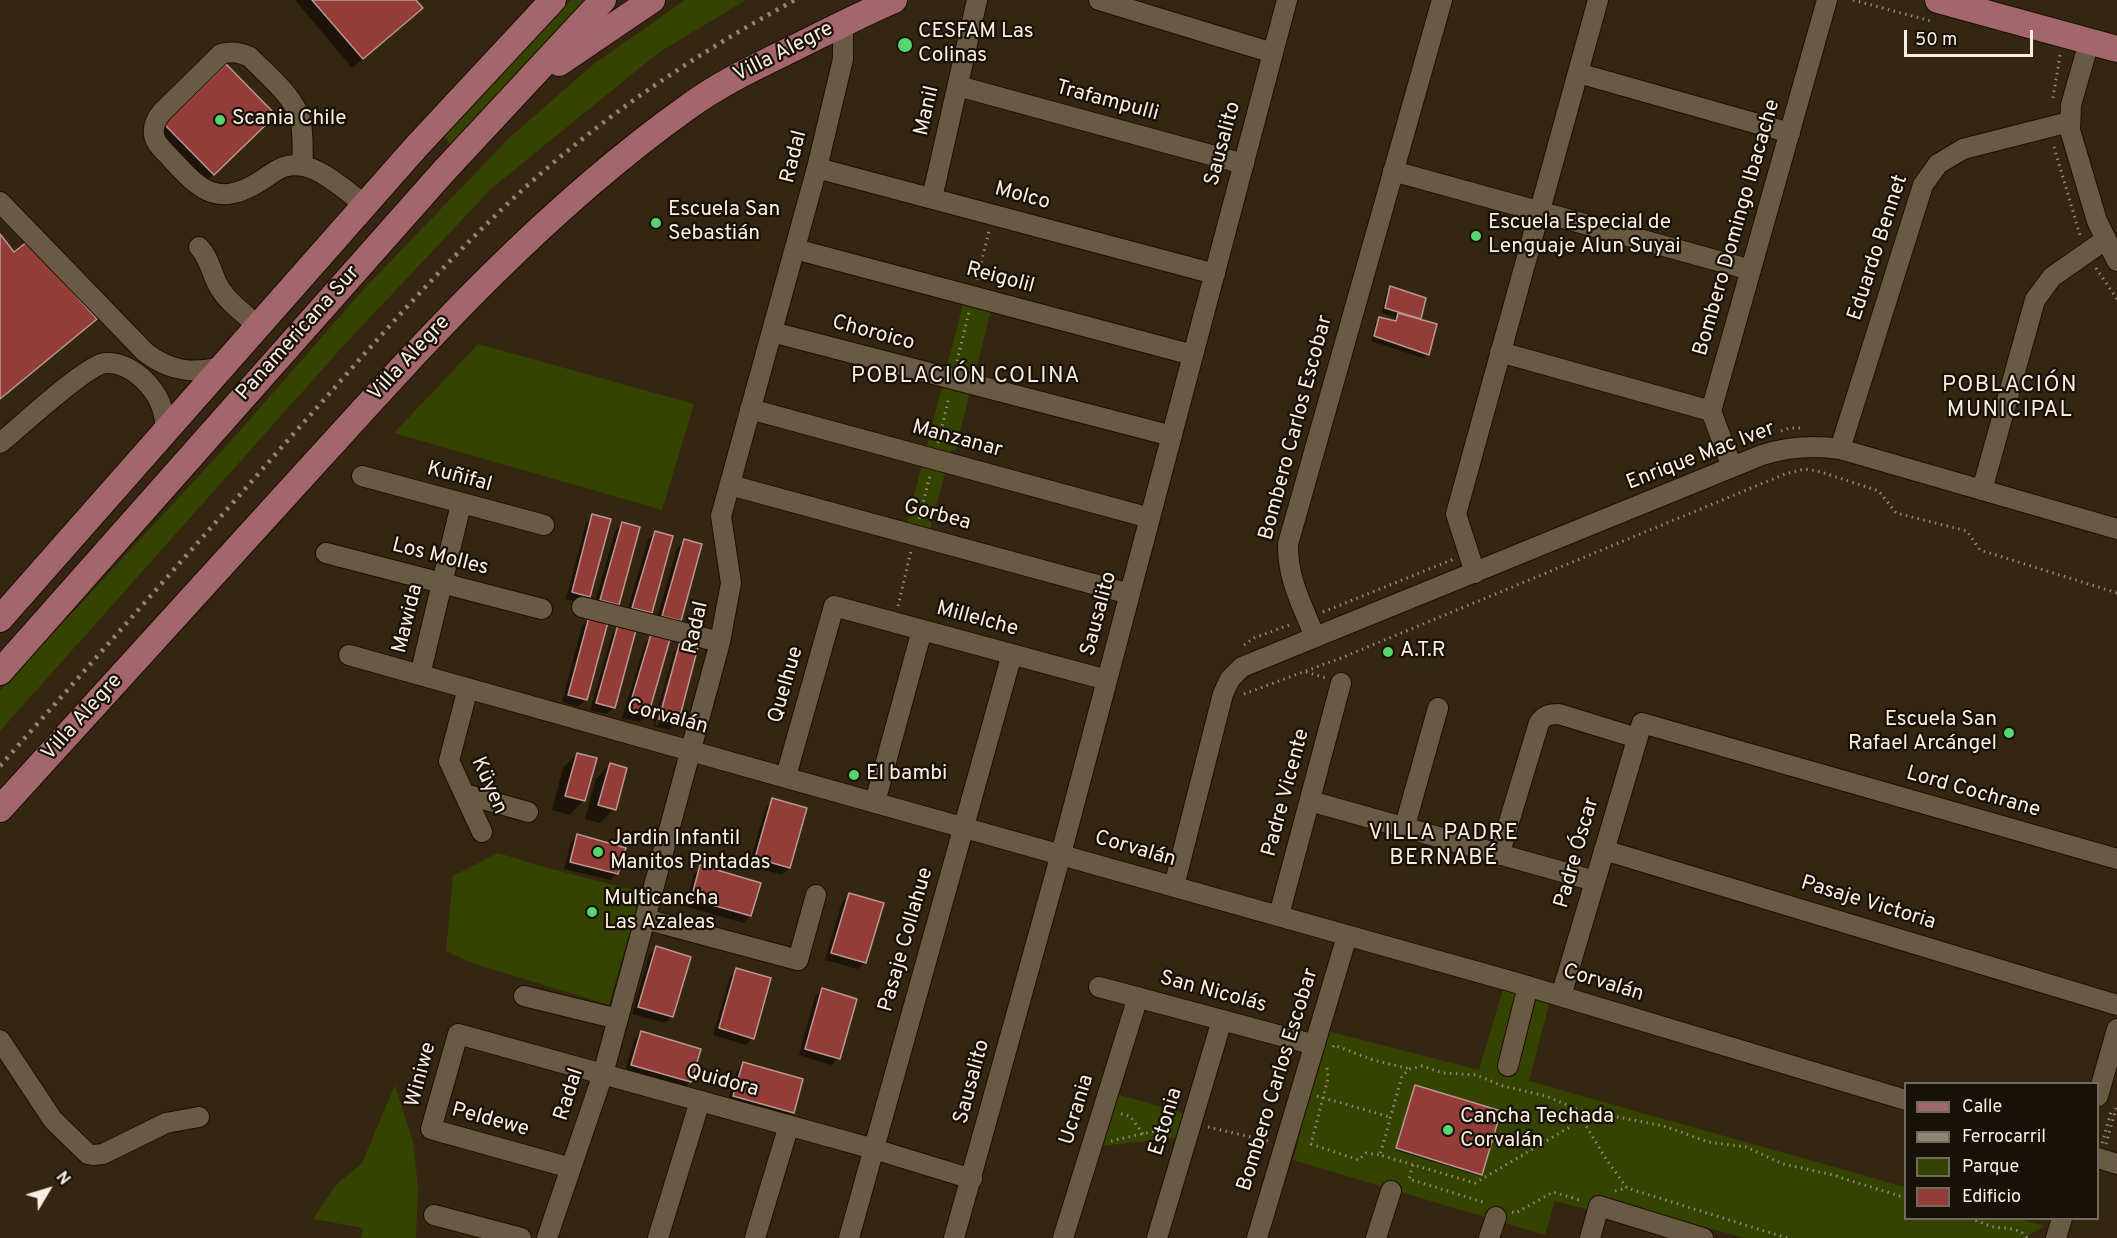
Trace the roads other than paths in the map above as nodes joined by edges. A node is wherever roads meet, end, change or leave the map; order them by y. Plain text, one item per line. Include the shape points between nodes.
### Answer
1 (553, 0) edge
2 (603, 0) edge
3 (652, 0) edge
4 (894, 0) edge
5 (977, 0) edge
6 (1099, 0) edge
7 (1287, 0) edge
8 (1442, 0) edge
9 (1598, 0) edge
10 (1827, 0) edge
11 (1938, 0) edge
12 (843, 23) junction
13 (2089, 42) junction
14 (2117, 49) edge
15 (1273, 53) junction
16 (1578, 73) junction
17 (958, 86) junction
18 (506, 103) junction
19 (2069, 122) junction
20 (1790, 133) junction
21 (416, 147) junction
22 (1244, 164) junction
23 (303, 166) junction
24 (817, 168) junction
25 (1393, 171) junction
26 (442, 172) junction
27 (932, 198) junction
28 (0, 202) edge
29 (365, 205) junction
30 (1539, 212) junction
31 (2105, 240) junction
32 (199, 247) dead end
33 (795, 249) junction
34 (2117, 261) edge
35 (1751, 270) junction
36 (1215, 274) junction
37 (258, 326) junction
38 (772, 332) junction
39 (131, 337) junction
40 (1500, 352) junction
41 (1193, 355) junction
42 (105, 363) junction
43 (223, 366) junction
44 (750, 409) junction
45 (1711, 411) junction
46 (166, 431) junction
47 (1172, 436) junction
48 (0, 443) edge
49 (1840, 449) junction
50 (1732, 467) junction
51 (362, 476) dead end
52 (730, 485) junction
53 (1982, 490) junction
54 (461, 504) junction
55 (1150, 518) junction
56 (544, 525) dead end
57 (2117, 529) edge
58 (326, 553) dead end
59 (1475, 573) junction
60 (442, 584) junction
61 (1130, 594) junction
62 (834, 606) joint
63 (582, 607) dead end
64 (542, 609) dead end
65 (2, 610) edge
66 (922, 630) junction
67 (1315, 637) junction
68 (720, 642) junction
69 (1012, 654) junction
70 (349, 655) dead end
71 (0, 672) edge
72 (420, 675) junction
73 (1107, 680) junction
74 (1341, 683) dead end
75 (468, 688) junction
76 (1438, 708) dead end
77 (1639, 730) junction
78 (691, 750) junction
79 (786, 776) junction
80 (465, 794) junction
81 (1310, 801) junction
82 (875, 802) junction
83 (0, 809) edge
84 (528, 812) dead end
85 (964, 827) junction
86 (1404, 829) junction
87 (482, 832) dead end
88 (1604, 850) junction
89 (1061, 854) junction
90 (1499, 855) junction
91 (2117, 859) edge
92 (1595, 881) junction
93 (1174, 886) junction
94 (816, 895) dead end
95 (1279, 915) junction
96 (645, 919) junction
97 (1347, 936) junction
98 (1528, 986) junction
99 (1099, 987) dead end
100 (525, 996) dead end
101 (1561, 996) junction
102 (1138, 997) junction
103 (2117, 1005) edge
104 (618, 1019) junction
105 (1222, 1020) junction
106 (2117, 1029) edge
107 (458, 1034) joint
108 (0, 1040) edge
109 (1322, 1050) junction
110 (1508, 1066) dead end
111 (603, 1074) junction
112 (1904, 1100) edge
113 (700, 1101) junction
114 (2109, 1102) edge
115 (199, 1117) dead end
116 (789, 1125) junction
117 (432, 1130) joint
118 (874, 1149) junction
119 (571, 1168) junction
120 (972, 1179) junction
121 (1391, 1191) dead end
122 (1497, 1210) road end
123 (434, 1215) dead end
124 (2061, 1220) edge
125 (1692, 1236) edge
126 (520, 1238) edge
127 (547, 1238) edge
128 (658, 1238) edge
129 (755, 1238) edge
130 (849, 1238) edge
131 (954, 1238) edge
132 (1064, 1238) edge
133 (1157, 1238) edge
134 (1257, 1238) edge
135 (1376, 1238) edge
136 (1490, 1238) edge
137 (1590, 1238) edge
138 (2056, 1238) edge

1 - 21 main road, Panamericana Sur
2 - 18 main road, Panamericana Sur
3 - 18 main road
4 - 12 main road, Villa Alegre
5 - 17 street, Manil
6 - 15 street
7 - 15 street, Sausalito
8 - 25 street, Bombero Carlos Escobar
9 - 16 street
10 - 20 street, Bombero Domingo Ibacache
11 - 13 main road
12 - 24 street, Radal via 843,59
12 - 83 main road, Villa Alegre via 727,81 689,106 601,174 527,240 408,361
13 - 14 main road
13 - 19 street
15 - 22 street, Sausalito
16 - 20 street
16 - 30 street
17 - 22 street, Trafampulli
17 - 27 street, Manil
18 - 26 main road, Panamericana Sur
19 - 31 street
19 - 49 street, Eduardo Bennet via 1963,149 1946,158 1930,174 1923,185
20 - 35 street, Bombero Domingo Ibacache
21 - 26 main road
21 - 29 main road, Panamericana Sur
22 - 36 street, Sausalito
23 - 23 street via 275,169 243,189 210,193 195,184 157,144 155,122 221,54 243,53 296,110 302,129
23 - 29 street
24 - 27 street, Molco
24 - 33 street, Radal
25 - 30 street
25 - 67 street, Bombero Carlos Escobar via 1288,544 1292,579
26 - 71 main road, Panamericana Sur
27 - 36 street, Molco
28 - 39 street
29 - 37 main road, Panamericana Sur
30 - 35 street
30 - 40 street
31 - 34 street
31 - 53 street via 2052,277 2035,300
32 - 37 street via 209,260 218,286
33 - 38 street, Radal
33 - 41 street, Reigolil
35 - 45 street, Bombero Domingo Ibacache
36 - 41 street, Sausalito
37 - 43 main road, Panamericana Sur
38 - 44 street, Radal
38 - 47 street, Choroico
39 - 42 street
39 - 43 street via 155,359 177,369 200,371
40 - 45 street
40 - 59 street via 1456,514
41 - 47 street, Sausalito
42 - 46 street via 128,368 150,385 163,407
42 - 48 street via 87,370
43 - 46 main road, Panamericana Sur
44 - 52 street, Radal
44 - 55 street, Manzanar
45 - 50 street
46 - 65 main road, Panamericana Sur
47 - 55 street, Sausalito
49 - 50 street, Enrique Mac Iver via 1793,448
49 - 53 street, Enrique Mac Iver
50 - 59 street, Enrique Mac Iver
51 - 54 street, Kuñifal
52 - 61 street, Gorbea
52 - 68 street, Radal via 721,516 731,583
53 - 57 street, Enrique Mac Iver
54 - 56 street, Kuñifal
54 - 60 street, Mawida
55 - 61 street, Sausalito
58 - 60 street, Los Molles
59 - 67 street, Enrique Mac Iver
60 - 64 street, Los Molles
60 - 72 street, Mawida
61 - 73 street, Sausalito
62 - 66 street, Millelche
62 - 79 street, Quelhue
63 - 68 street
66 - 69 street, Millelche
66 - 82 street
67 - 93 street via 1242,667 1230,679
68 - 78 street, Radal
69 - 73 street, Millelche
69 - 85 street, Pasaje Collahue
70 - 72 street, Corvalán
72 - 75 street, Corvalán
73 - 89 street, Sausalito
74 - 81 street, Padre Vicente
75 - 78 street, Corvalán
75 - 80 street, Küyen via 449,761
76 - 86 street
77 - 88 street, Padre Óscar
77 - 90 street, Lord Cochrane via 1559,714 1542,718
77 - 91 street, Lord Cochrane
78 - 79 street, Corvalán
78 - 96 street, Radal
79 - 82 street, Corvalán
80 - 84 street
80 - 87 street, Küyen
81 - 86 street
81 - 95 street, Padre Vicente
82 - 85 street, Corvalán
85 - 89 street, Corvalán
85 - 118 street, Pasaje Collahue
86 - 90 street
88 - 92 street, Padre Óscar
88 - 103 street, Pasaje Victoria
89 - 93 street, Corvalán
89 - 120 street, Sausalito
90 - 92 street
92 - 101 street, Padre Óscar
93 - 95 street, Corvalán
94 - 96 street via 798,960
95 - 97 street, Corvalán
96 - 104 street, Radal
97 - 98 street, Corvalán
97 - 109 street, Bombero Carlos Escobar
98 - 101 street, Corvalán
98 - 110 street
99 - 102 street, San Nicolás
100 - 104 street
101 - 112 street, Corvalán
102 - 105 street, San Nicolás
102 - 132 street, Ucrania
104 - 111 street, Radal
105 - 109 street, San Nicolás
105 - 133 street, Estonia
106 - 114 street
107 - 111 street, Quidora
107 - 117 street, Winiwe
108 - 115 street via 53,1120 88,1154 103,1154 166,1123
109 - 134 street, Bombero Carlos Escobar via 1301,1090
111 - 113 street, Quidora
111 - 119 street, Radal
113 - 116 street, Quidora
113 - 128 street
116 - 118 street, Quidora
116 - 129 street
117 - 119 street, Peldewe
118 - 120 street, Quidora
118 - 130 street, Pasaje Collahue
119 - 127 street, Radal
120 - 131 street, Sausalito
121 - 135 street
122 - 136 street
123 - 126 street
124 - 138 street
125 - 137 street via 1591,1203

